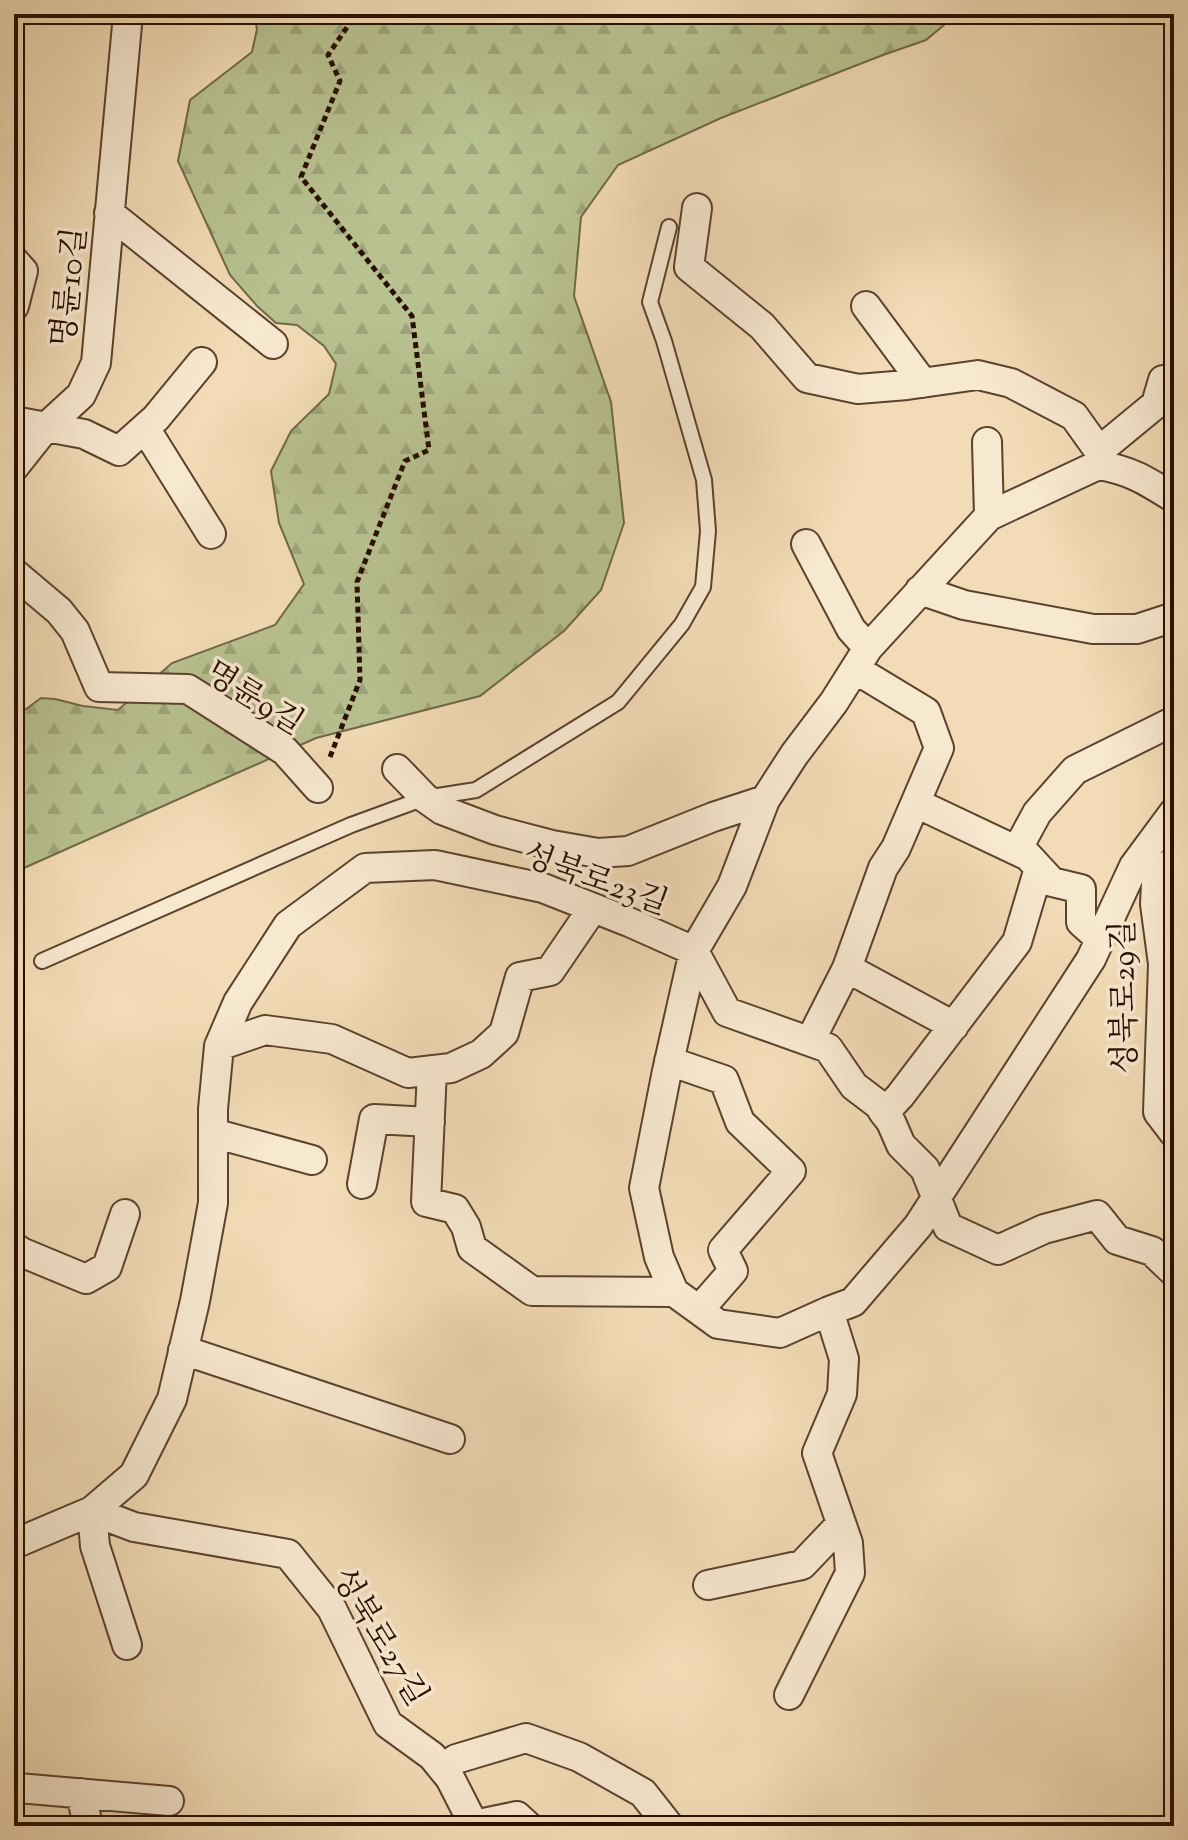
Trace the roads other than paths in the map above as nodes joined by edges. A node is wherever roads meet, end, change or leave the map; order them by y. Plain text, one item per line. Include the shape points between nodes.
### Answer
1 (128, 14) edge
2 (697, 208) dead end
3 (109, 213) junction
4 (669, 227) dead end
5 (14, 261) edge
6 (14, 306) edge
7 (866, 306) dead end
8 (273, 344) dead end
9 (202, 362) dead end
10 (1163, 380) dead end
11 (923, 383) junction
12 (14, 421) edge
13 (45, 428) junction
14 (145, 428) junction
15 (987, 442) dead end
16 (1099, 458) junction
17 (14, 467) edge
18 (1174, 498) edge
19 (989, 516) junction
20 (211, 534) dead end
21 (806, 544) dead end
22 (14, 573) edge
23 (920, 590) junction
24 (1174, 617) edge
25 (862, 658) junction
26 (1174, 721) edge
27 (397, 769) dead end
28 (318, 788) road end
29 (425, 798) junction
30 (765, 800) junction
31 (916, 803) junction
32 (1174, 812) edge
33 (1017, 850) junction
34 (1174, 862) edge
35 (1039, 868) junction
36 (593, 908) junction
37 (1100, 939) junction
38 (694, 951) junction
39 (42, 961) dead end
40 (847, 968) junction
41 (954, 1026) junction
42 (810, 1041) junction
43 (219, 1046) junction
44 (669, 1061) junction
45 (432, 1070) junction
46 (884, 1113) junction
47 (430, 1122) junction
48 (213, 1133) junction
49 (1174, 1133) edge
50 (312, 1160) dead end
51 (362, 1184) dead end
52 (936, 1198) junction
53 (125, 1214) dead end
54 (14, 1247) edge
55 (1174, 1272) edge
56 (674, 1292) junction
57 (699, 1310) junction
58 (829, 1311) junction
59 (183, 1350) junction
60 (450, 1439) dead end
61 (92, 1511) junction
62 (841, 1524) junction
63 (14, 1544) edge
64 (708, 1585) dead end
65 (127, 1645) dead end
66 (789, 1695) dead end
67 (443, 1768) junction
68 (14, 1789) edge
69 (81, 1793) junction
70 (169, 1801) dead end
71 (88, 1826) edge
72 (528, 1826) edge
73 (669, 1826) edge

1 - 3 street, 명륜10길
2 - 11 street via 689,267 762,326 807,378 858,389
3 - 8 street, 명륜10길
3 - 13 street, 명륜10길 via 96,363 81,395
4 - 29 lane via 650,302 704,480 708,531 703,587 682,624 618,702 476,790
5 - 6 street via 23,271
7 - 11 street
9 - 14 street
10 - 16 street, 성북로23길 via 1156,404
11 - 16 street via 978,375 1011,383 1074,416
12 - 13 street
13 - 14 street via 84,434 119,451
13 - 17 street
14 - 20 street
15 - 19 street
16 - 18 street
16 - 19 street, 성북로23길
19 - 23 street, 성북로23길
21 - 25 street
22 - 28 street, 명륜9길 via 75,631 99,687 188,689 285,751
23 - 24 street via 964,605 1093,629 1137,629
23 - 25 street, 성북로23길
25 - 30 street, 성북로23길
25 - 31 street via 926,712 939,748
26 - 33 street via 1075,770 1037,813
27 - 29 street, 성북로23길
29 - 30 street, 성북로23길 via 495,830 598,853 628,851
29 - 39 lane via 337,831
30 - 38 street, 성북로23길 via 732,886
31 - 33 street
31 - 40 street via 883,868
32 - 37 street via 1134,866
33 - 35 street
34 - 49 street, 성북로29길 via 1156,883 1155,904 1163,964 1158,1112
35 - 37 street via 1052,882 1081,889 1081,922
35 - 41 street via 1017,942
36 - 38 street, 성북로23길
36 - 43 street, 성북로23길 via 543,888 435,865 365,868 288,925 238,1002
36 - 45 street via 550,971 520,977 504,1033 481,1054
37 - 52 street
38 - 42 street, 성북로23길 via 727,1012
38 - 44 street, 성북로23길
40 - 41 street
40 - 42 street
41 - 46 street
42 - 46 street, 성북로23길 via 828,1048 854,1086
43 - 45 street via 265,1030 332,1039 408,1073
43 - 48 street, 성북로23길
44 - 56 street, 성북로23길 via 644,1188 659,1257
44 - 57 street via 724,1080 740,1122 791,1171 723,1250 733,1271
45 - 47 street
46 - 52 street, 성북로23길 via 901,1145 925,1169
47 - 51 street via 374,1119
47 - 56 street via 426,1202 455,1209 472,1248 532,1291
48 - 50 street
48 - 59 street, 성북로23길 via 213,1203
52 - 55 street, 성북로23길 via 948,1227 998,1250 1044,1229 1097,1215 1117,1240 1152,1251
52 - 58 street via 853,1302
53 - 54 street via 107,1267 86,1279
56 - 57 street
57 - 58 street via 718,1324 780,1333
58 - 62 street via 844,1359 842,1394 817,1453
59 - 60 street
59 - 61 street, 성북로23길 via 172,1399 134,1475
61 - 63 street, 성북로23길
61 - 65 street via 95,1546
61 - 67 street, 성북로27길 via 134,1527 288,1554 332,1609 388,1724
62 - 64 street via 802,1565
62 - 66 street via 850,1573
67 - 72 street, 성북로27길 via 474,1825 517,1816
67 - 73 street via 456,1759 526,1738 579,1757 643,1793
68 - 69 street
69 - 70 street
69 - 71 street

